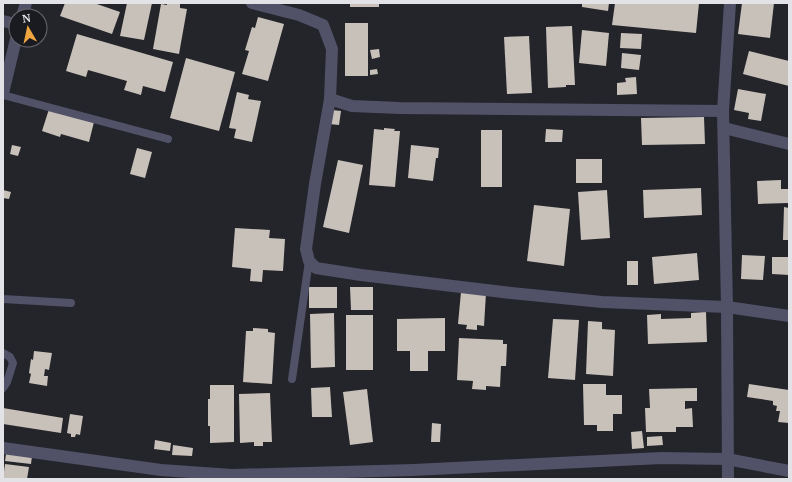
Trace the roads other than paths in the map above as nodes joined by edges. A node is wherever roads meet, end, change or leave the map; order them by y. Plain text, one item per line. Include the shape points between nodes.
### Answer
1 (252, 3) edge
2 (730, 3) edge
3 (14, 48) edge
4 (3, 94) edge
5 (330, 99) junction
6 (722, 111) junction
7 (724, 128) junction
8 (168, 139) dead end
9 (789, 144) edge
10 (309, 261) junction
11 (3, 299) edge
12 (71, 303) dead end
13 (727, 307) junction
14 (789, 316) edge
15 (3, 353) edge
16 (292, 378) dead end
17 (3, 388) edge
18 (3, 448) edge
19 (727, 459) junction
20 (789, 471) edge
21 (728, 479) edge

1 - 5 street via 299,15 324,25 332,49
2 - 6 street
3 - 4 street
4 - 8 lane
5 - 6 street via 352,106 399,108
5 - 10 street via 306,249
6 - 7 street
7 - 9 street
7 - 13 street
10 - 13 street via 316,268 346,273 511,293 602,302
10 - 16 lane
11 - 12 lane
13 - 14 street
13 - 19 street
15 - 17 lane via 10,357 13,363
18 - 19 street via 161,470 232,475 413,470 661,458
19 - 20 street
19 - 21 street

